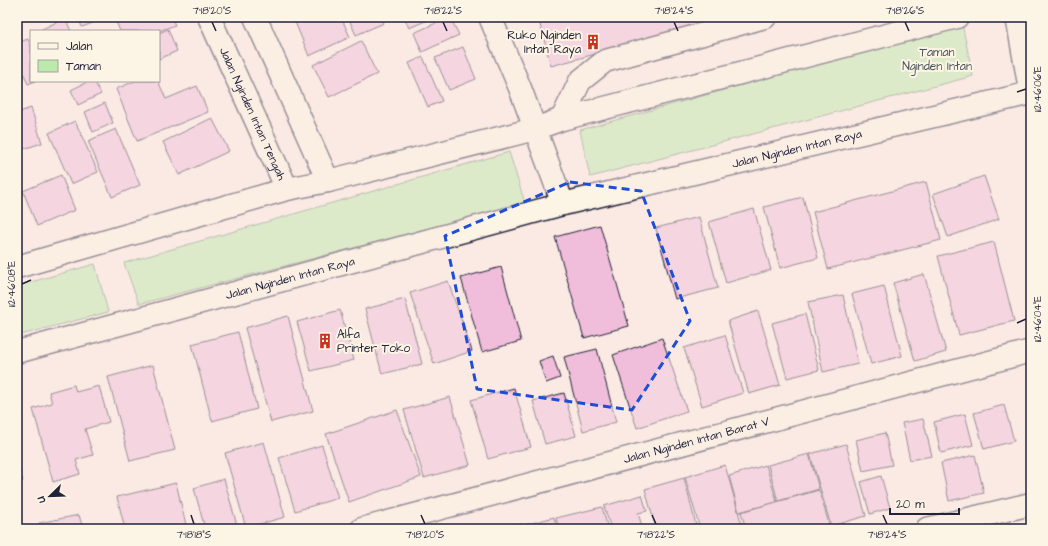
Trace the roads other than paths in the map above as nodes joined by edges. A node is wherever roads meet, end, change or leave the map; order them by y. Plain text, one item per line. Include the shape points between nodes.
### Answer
1 (209, 17) edge
2 (255, 17) edge
3 (490, 17) edge
4 (765, 17) edge
5 (957, 17) edge
6 (1017, 17) edge
7 (918, 22) edge
8 (1031, 94) edge
9 (562, 119) junction
10 (535, 129) junction
11 (328, 180) junction
12 (286, 189) junction
13 (563, 204) junction
14 (17, 267) edge
15 (1031, 351) edge
16 (17, 352) edge
17 (1031, 504) edge
18 (362, 529) edge
19 (928, 529) edge

1 - 12 street, Jalan Nginden Intan Tengah
2 - 11 street
3 - 10 street
4 - 9 street via 605,61 580,81
5 - 7 street
6 - 8 street
7 - 9 street
8 - 13 street, Jalan Nginden Intan Raya
9 - 10 street
10 - 11 street
10 - 13 street
11 - 12 street
12 - 14 street
13 - 16 street, Jalan Nginden Intan Raya
15 - 18 street, Jalan Nginden Intan Barat V
17 - 19 street

